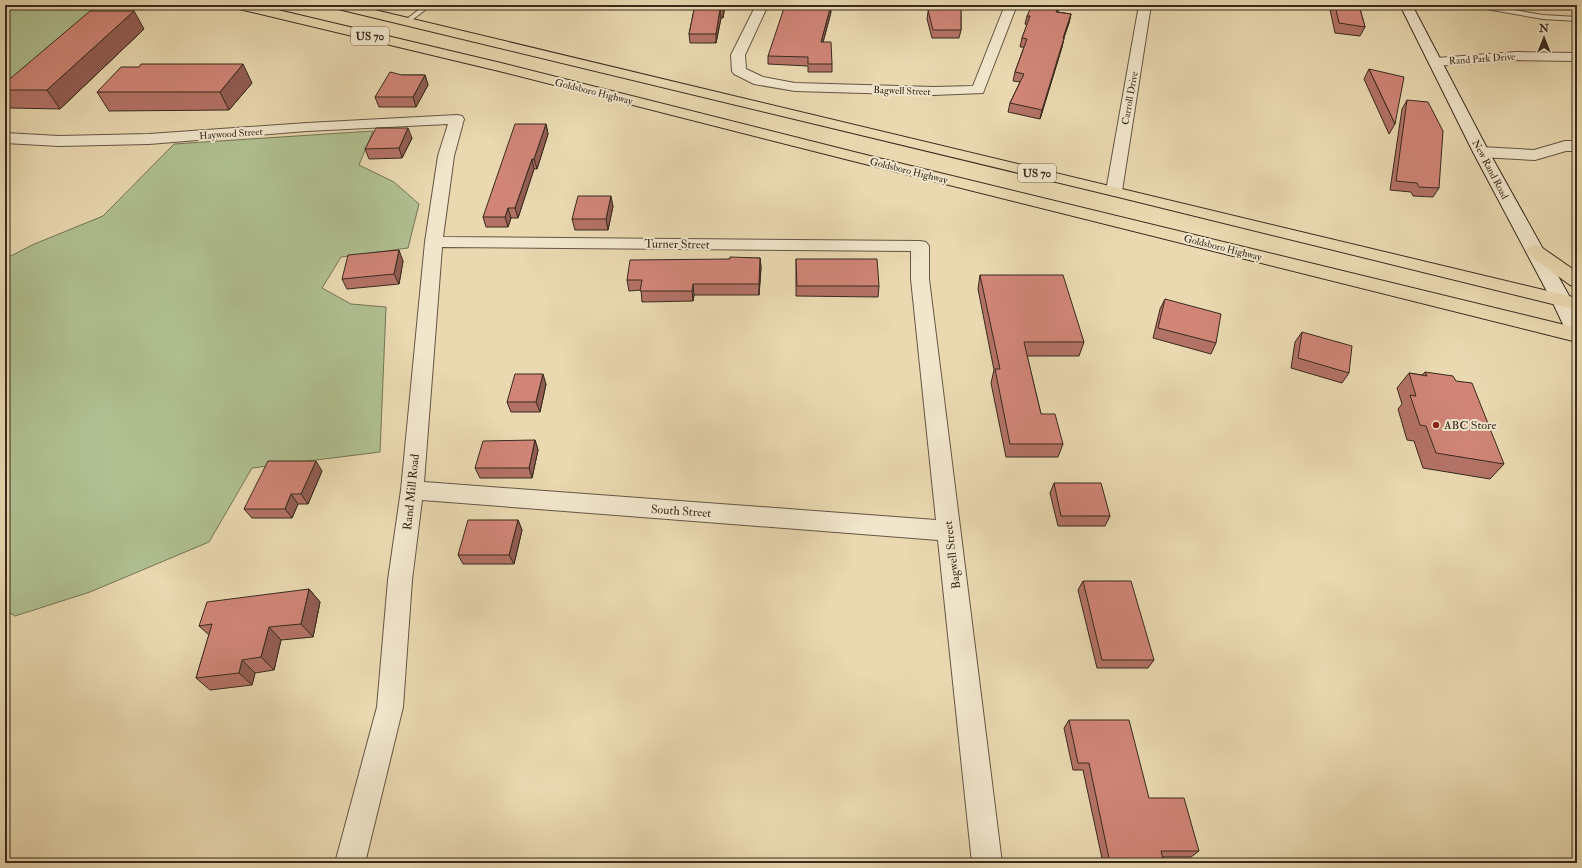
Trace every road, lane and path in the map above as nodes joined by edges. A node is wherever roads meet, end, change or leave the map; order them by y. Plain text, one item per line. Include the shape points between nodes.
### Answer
1 (240, 5) edge
2 (338, 5) edge
3 (429, 5) edge
4 (762, 5) edge
5 (1011, 5) edge
6 (1145, 5) edge
7 (1406, 5) edge
8 (1475, 5) edge
9 (1577, 19) edge
10 (406, 22) junction
11 (1577, 56) edge
12 (1436, 62) junction
13 (457, 119) joint
14 (5, 138) edge
15 (1577, 146) edge
16 (1481, 152) junction
17 (1114, 191) junction
18 (434, 242) junction
19 (920, 246) joint
20 (1535, 251) junction
21 (1577, 280) edge
22 (1569, 302) edge
23 (1577, 334) edge
24 (412, 490) junction
25 (949, 531) junction
26 (350, 863) edge
27 (987, 863) edge

1 - 23 main road, Goldsboro Highway / US 70 via 501,67 847,155
2 - 10 main road, Goldsboro Highway / US 70
3 - 10 lane
4 - 5 street, Bagwell Street via 738,55 738,71 759,81 796,87 934,91 978,90
6 - 17 street, Carroll Drive
7 - 12 street, New Rand Road
8 - 9 lane via 1543,17
10 - 17 main road, Goldsboro Highway / US 70
11 - 12 street, Rand Park Drive via 1516,56
12 - 16 street, New Rand Road
13 - 14 street, Haywood Street via 149,139 59,141
13 - 18 street, Rand Mill Road via 446,156
15 - 16 street via 1565,146 1534,154
16 - 20 street, New Rand Road
17 - 22 main road, Goldsboro Highway / US 70
18 - 19 street, Turner Street
18 - 24 street, Rand Mill Road
19 - 25 street, Bagwell Street via 920,279
20 - 21 main road
20 - 22 street, New Rand Road
22 - 23 street, New Rand Road
24 - 25 street, South Street
24 - 26 street, Rand Mill Road via 400,580 390,707
25 - 27 street, Bagwell Street

